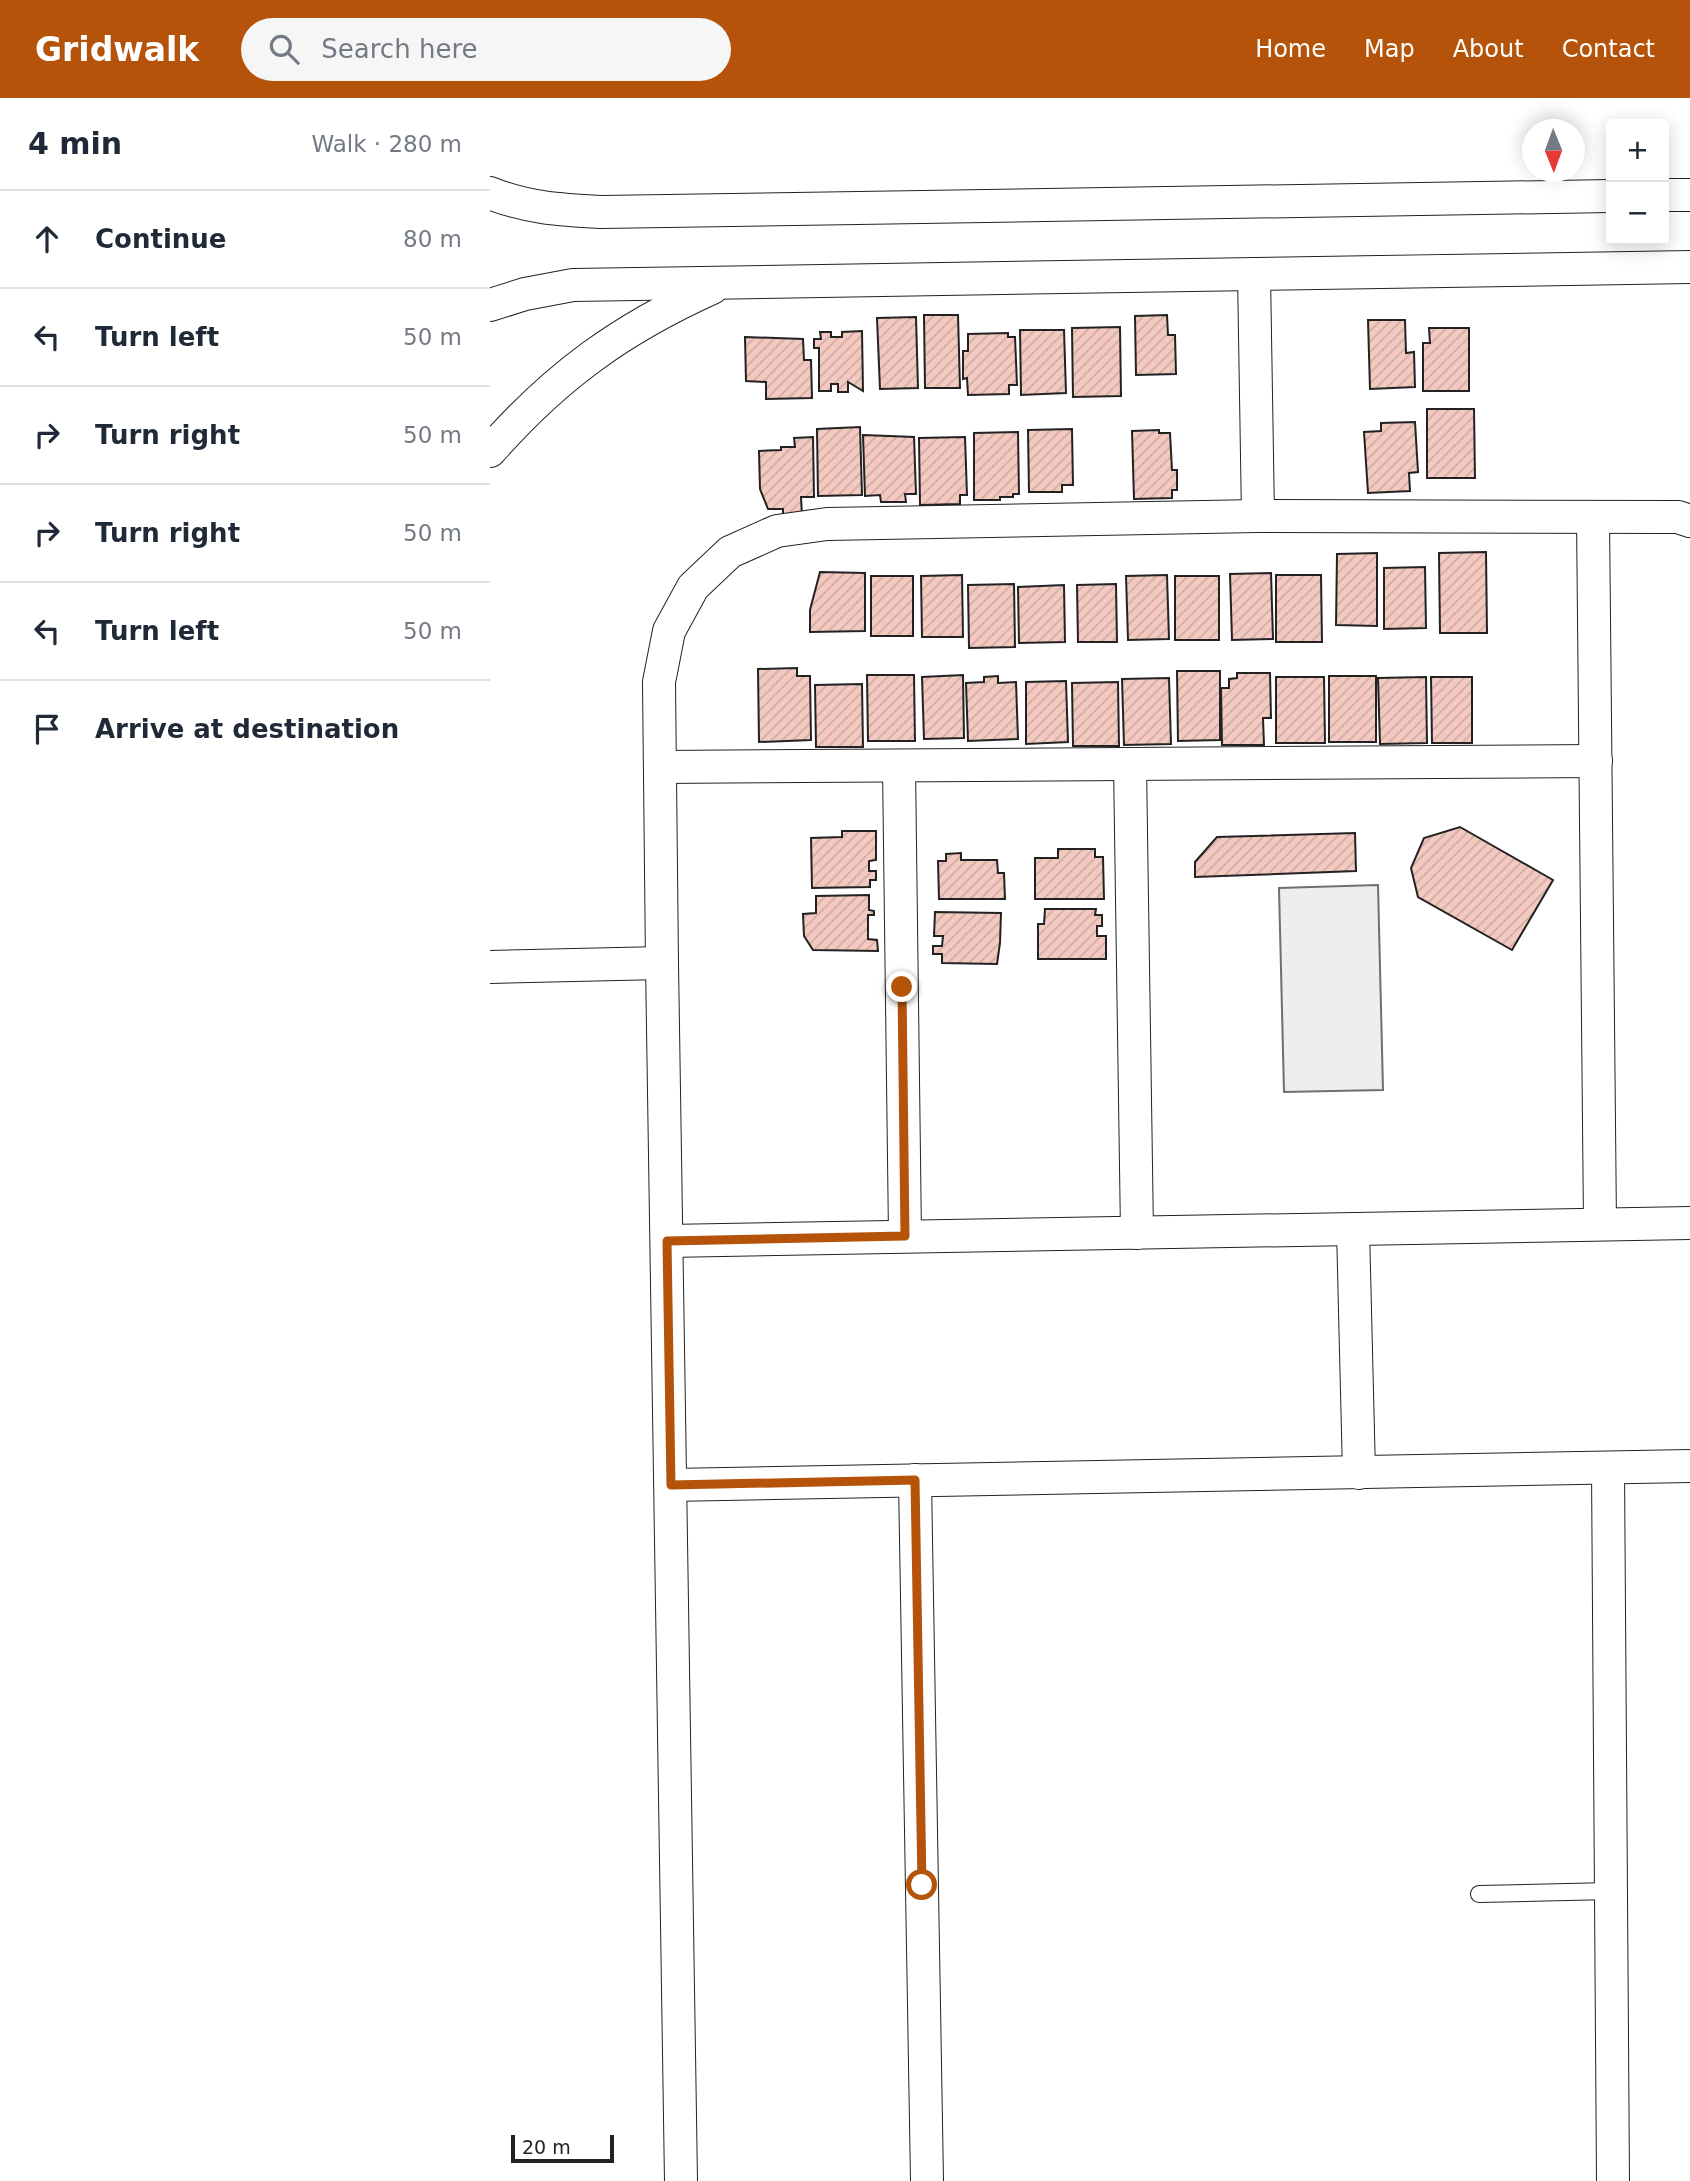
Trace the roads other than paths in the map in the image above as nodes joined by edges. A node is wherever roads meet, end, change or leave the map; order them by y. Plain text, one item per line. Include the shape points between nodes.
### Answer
1 (490, 193) edge
2 (1669, 195) edge
3 (1690, 195) edge
4 (1606, 196) edge
5 (1690, 267) edge
6 (1254, 274) junction
7 (723, 282) junction
8 (490, 306) edge
9 (490, 451) edge
10 (1258, 516) junction
11 (1593, 517) junction
12 (1690, 521) edge
13 (1595, 761) junction
14 (1130, 764) junction
15 (899, 766) junction
16 (660, 767) junction
17 (662, 963) junction
18 (490, 967) edge
19 (1690, 1223) edge
20 (1600, 1224) junction
21 (1353, 1229) junction
22 (1138, 1233) junction
23 (905, 1236) junction
24 (667, 1241) junction
25 (1690, 1466) edge
26 (1608, 1468) junction
27 (1359, 1473) junction
28 (915, 1480) junction
29 (671, 1485) junction
30 (1611, 1891) junction
31 (1479, 1894) dead end
32 (681, 2181) edge
33 (927, 2181) edge
34 (1614, 2181) edge

1 - 4 street via 516,203 601,212
2 - 3 street
5 - 6 street
6 - 7 street
6 - 10 street
7 - 8 street via 573,285
7 - 9 street via 616,338 567,374
10 - 11 street
10 - 16 street via 827,524 776,531 730,552 693,587 669,631 659,682
11 - 12 street via 1678,517
11 - 13 street
13 - 14 street
13 - 20 street
14 - 15 street
14 - 22 street
15 - 16 street
15 - 23 street
16 - 17 street
17 - 18 street
17 - 24 street
19 - 20 street
20 - 21 street
21 - 22 street
21 - 27 street
22 - 23 street
23 - 24 street
24 - 29 street
25 - 26 street
26 - 27 street
26 - 30 street
27 - 28 street
28 - 29 street
28 - 33 street
29 - 32 street
30 - 31 lane
30 - 34 street

